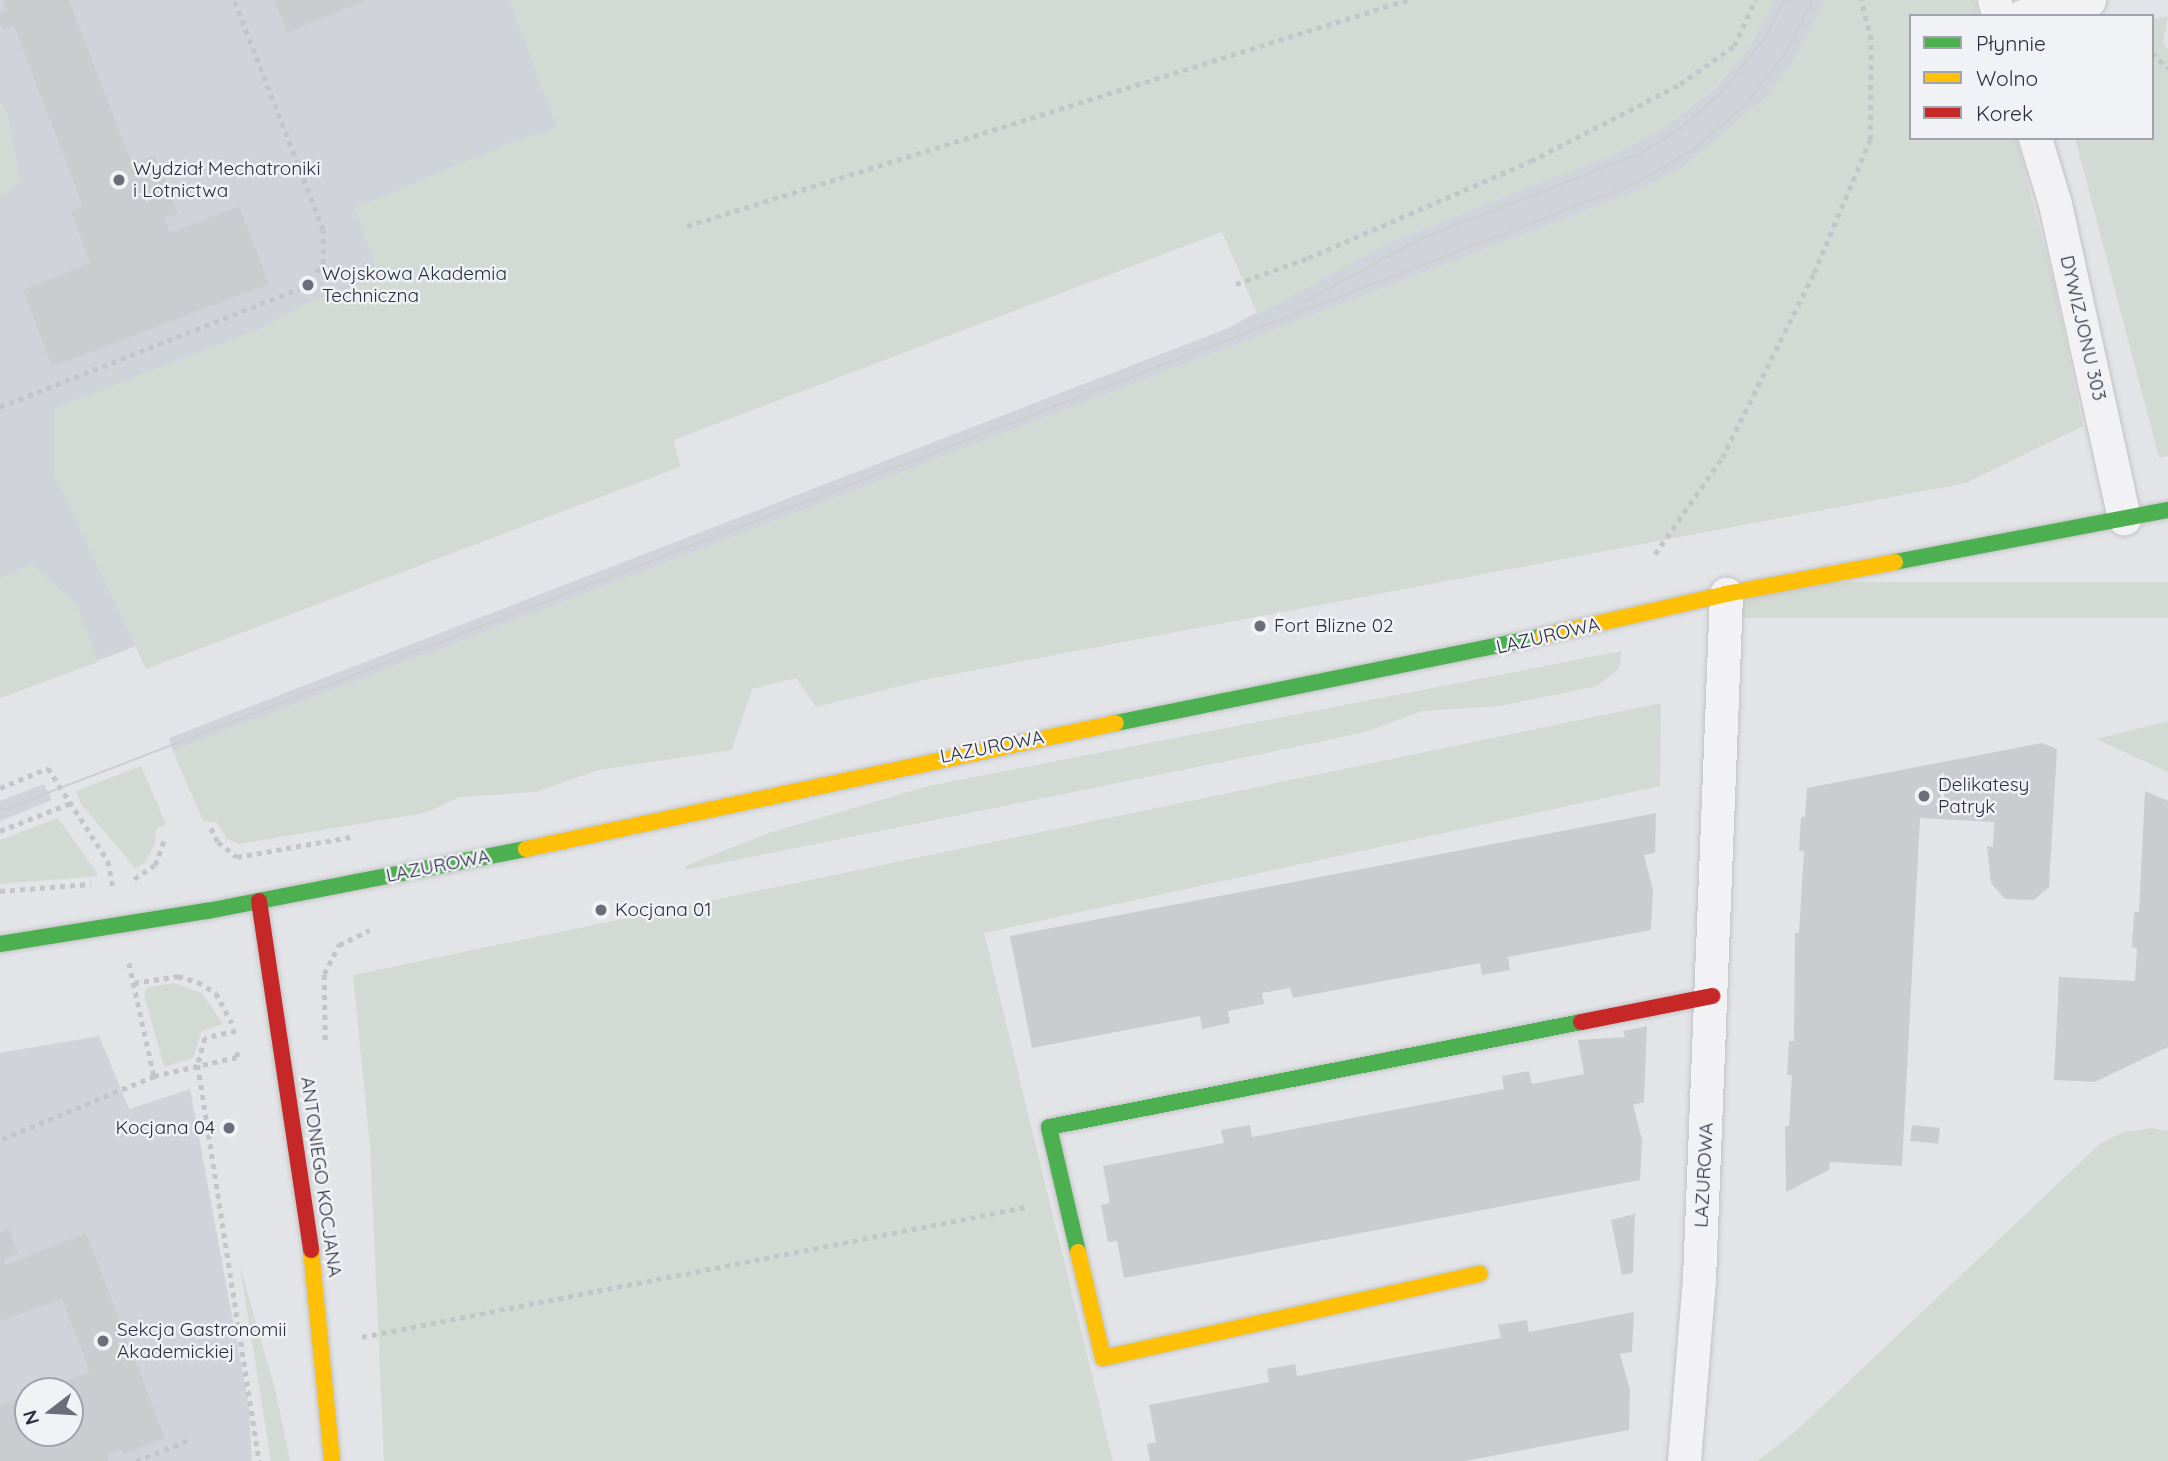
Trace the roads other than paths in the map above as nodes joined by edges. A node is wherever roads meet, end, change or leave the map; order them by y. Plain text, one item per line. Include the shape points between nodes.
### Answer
1 (2090, 0) edge
2 (2030, 14) edge
3 (2036, 140) edge
4 (2168, 510) edge
5 (2124, 519) junction
6 (1726, 594) junction
7 (259, 901) junction
8 (0, 944) edge
9 (1712, 996) junction
10 (1480, 1274) dead end
11 (332, 1461) edge
12 (1684, 1461) edge

1 - 2 street
3 - 5 street, DYWIZJONU 303 via 2057,215
4 - 5 street, LAZUROWA
5 - 6 street, LAZUROWA
6 - 7 street, LAZUROWA via 1454,657 927,760 603,834
6 - 9 street, LAZUROWA
7 - 8 street, LAZUROWA
7 - 11 street, ANTONIEGO KOCJANA via 311,1248
9 - 10 street via 1049,1127 1103,1357
9 - 12 street, LAZUROWA via 1699,1279

